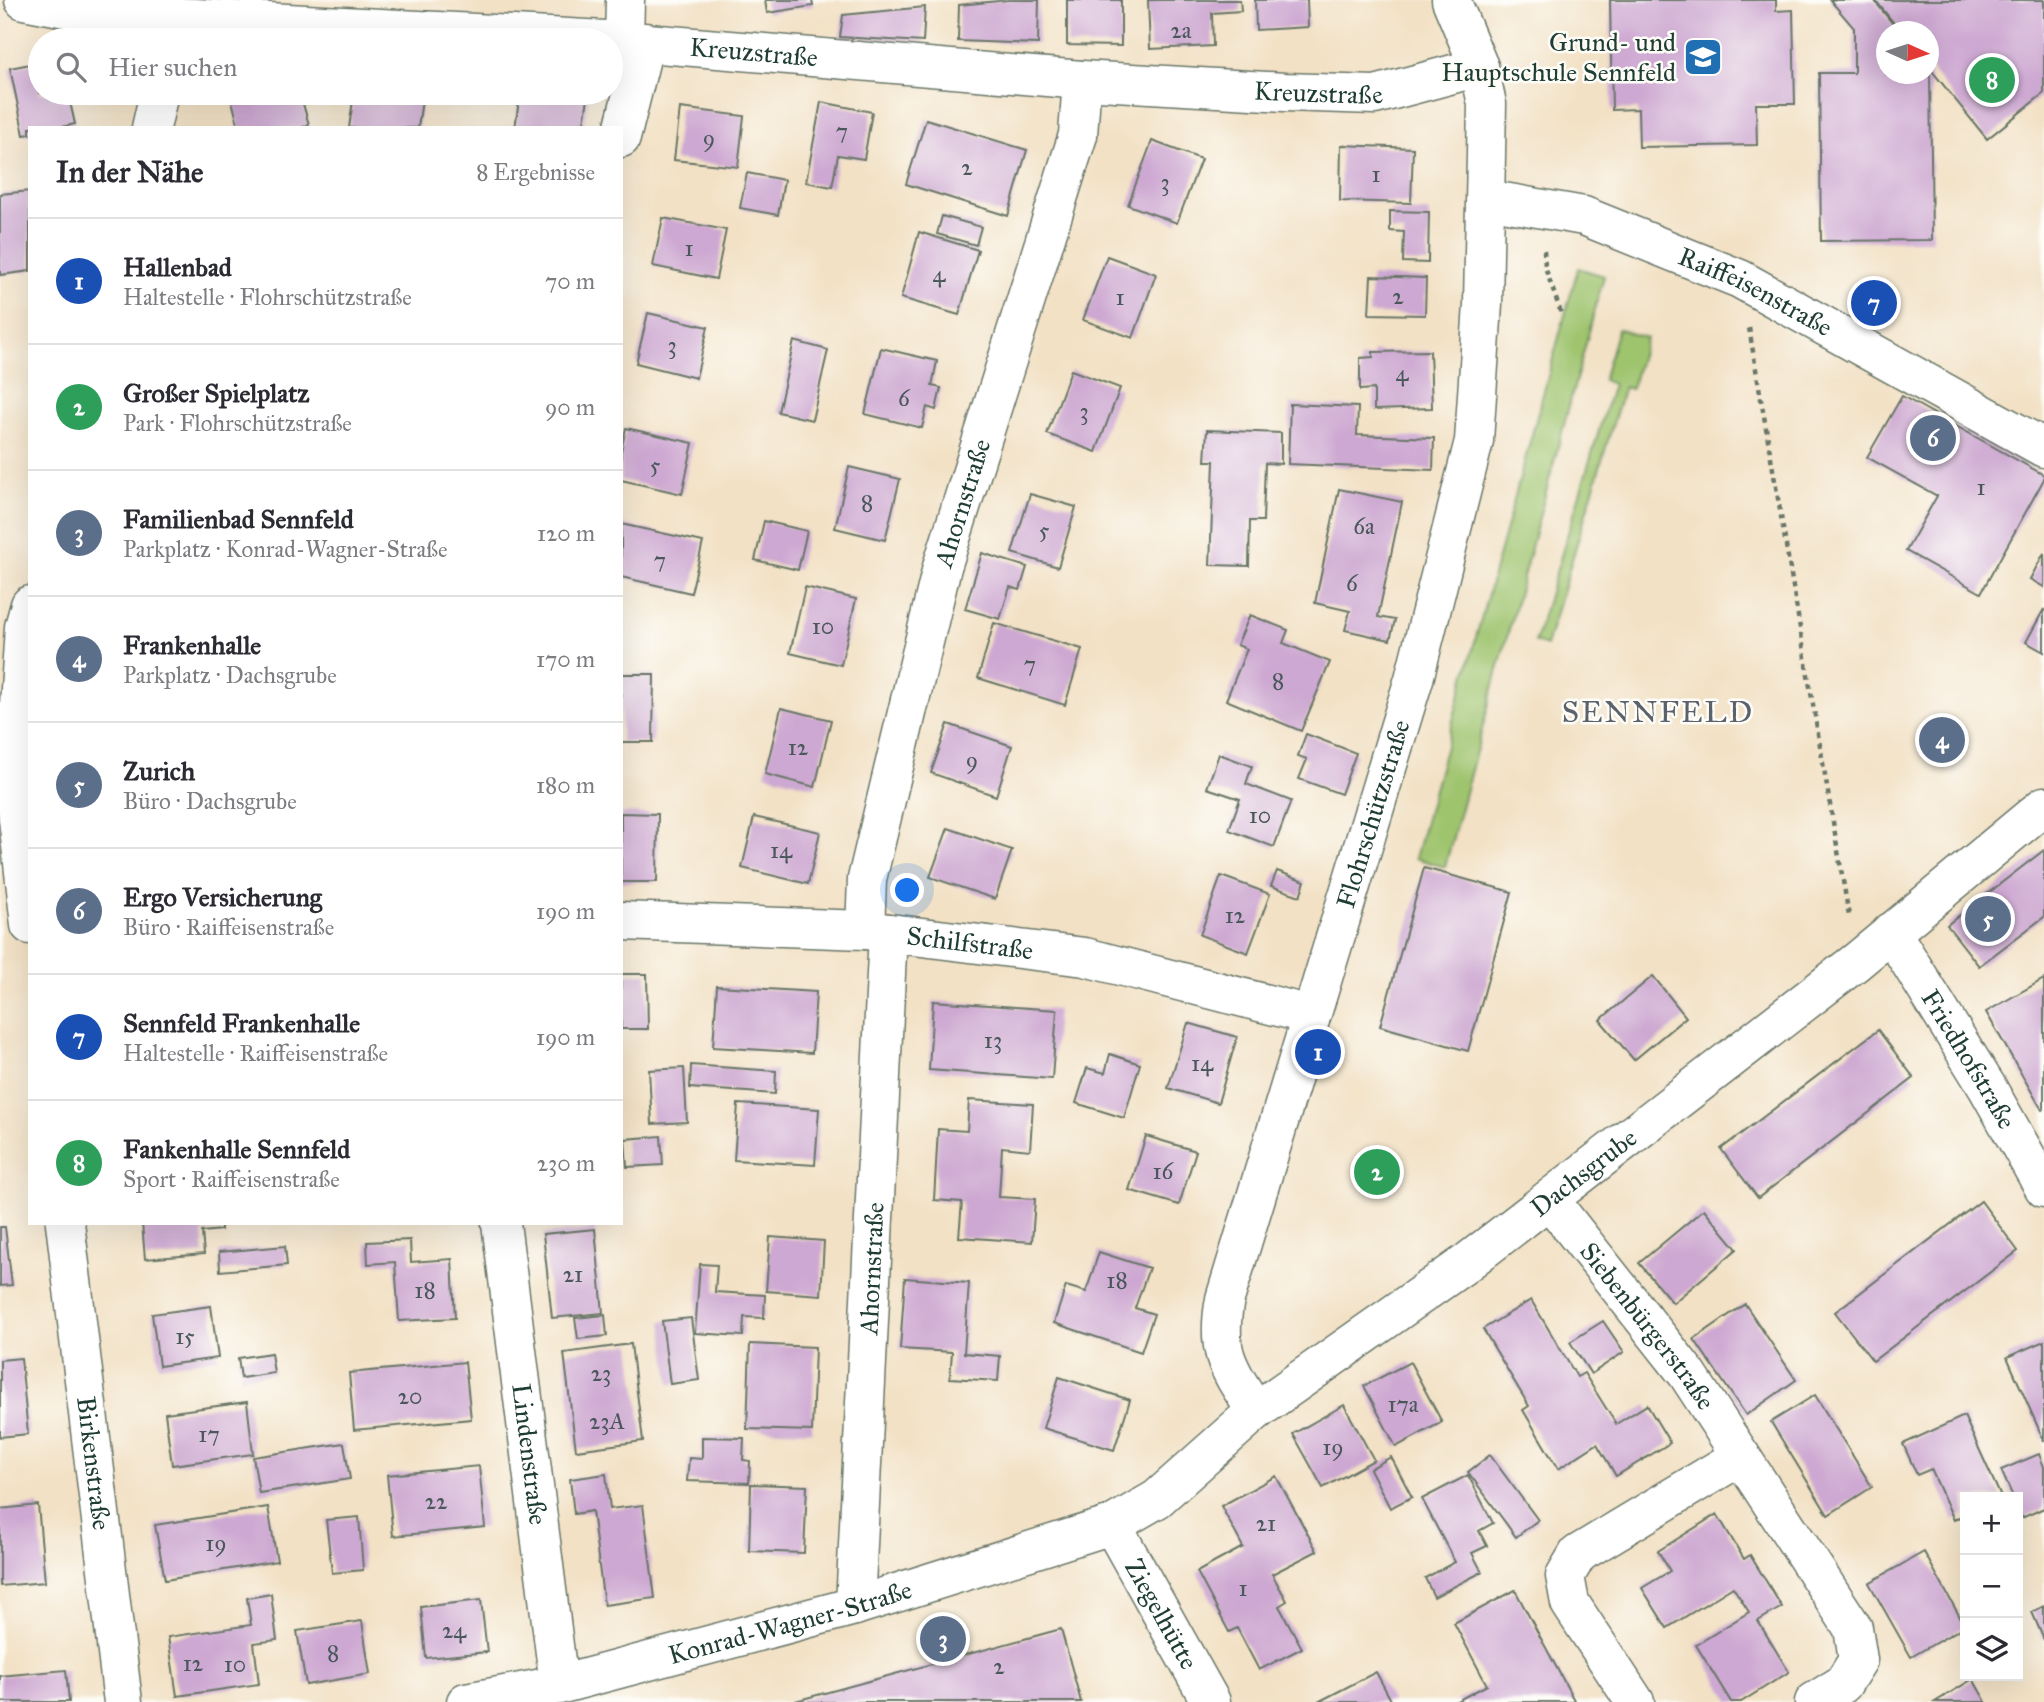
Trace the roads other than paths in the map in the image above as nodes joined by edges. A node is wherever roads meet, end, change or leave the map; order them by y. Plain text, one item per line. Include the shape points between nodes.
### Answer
1 (24, 0) edge
2 (625, 0) edge
3 (1451, 0) edge
4 (255, 10) edge
5 (169, 28) edge
6 (178, 28) edge
7 (469, 28) edge
8 (623, 41) edge
9 (635, 42) junction
10 (1479, 67) junction
11 (1082, 80) junction
12 (156, 105) edge
13 (151, 126) edge
14 (623, 126) edge
15 (1486, 199) junction
16 (2044, 448) edge
17 (28, 612) edge
18 (2044, 806) edge
19 (28, 907) edge
20 (623, 920) edge
21 (877, 931) junction
22 (1891, 932) junction
23 (1310, 1015) junction
24 (2044, 1188) edge
25 (1549, 1199) junction
26 (65, 1225) edge
27 (501, 1225) edge
28 (1256, 1411) junction
29 (1741, 1456) junction
30 (1112, 1525) junction
31 (855, 1606) junction
32 (559, 1685) junction
33 (123, 1702) edge
34 (466, 1702) edge
35 (1211, 1702) edge
36 (1634, 1702) edge
37 (1814, 1702) edge

1 - 5 street, Kreuzstraße
2 - 9 street
3 - 10 street, Flohrschützstraße
4 - 6 street, Kreuzstraße
4 - 7 street, Kreuzstraße
8 - 9 street, Kreuzstraße
9 - 11 street, Kreuzstraße
9 - 14 street
10 - 11 street, Kreuzstraße via 1376,95
10 - 15 street, Flohrschützstraße via 1487,104
11 - 21 street, Ahornstraße via 1078,135 942,567 867,879
12 - 13 street
15 - 16 street, Raiffeisenstraße via 1584,216 1740,279
15 - 23 street, Flohrschützstraße via 1474,441 1414,679
17 - 19 street via 14,783
18 - 22 street, Dachsgrube
20 - 21 street, Schilfstraße
21 - 23 street, Schilfstraße via 1086,957
21 - 31 street, Ahornstraße
22 - 24 street, Friedhofstraße
22 - 25 street, Dachsgrube
23 - 28 street, Flohrschützstraße via 1221,1320 1228,1367
25 - 28 street, Dachsgrube
25 - 29 street, Siebenbürgerstraße via 1688,1375
26 - 33 street, Birkenstraße
27 - 32 street, Lindenstraße
28 - 30 street, Dachsgrube via 1157,1499
29 - 36 street via 1578,1555 1565,1576 1570,1603
29 - 37 street, Siebenbürgerstraße via 1853,1628 1858,1660 1843,1684
30 - 31 street, Konrad-Wagner-Straße
30 - 35 street, Ziegelhütte
31 - 32 street, Konrad-Wagner-Straße
32 - 34 street, Konrad-Wagner-Straße

